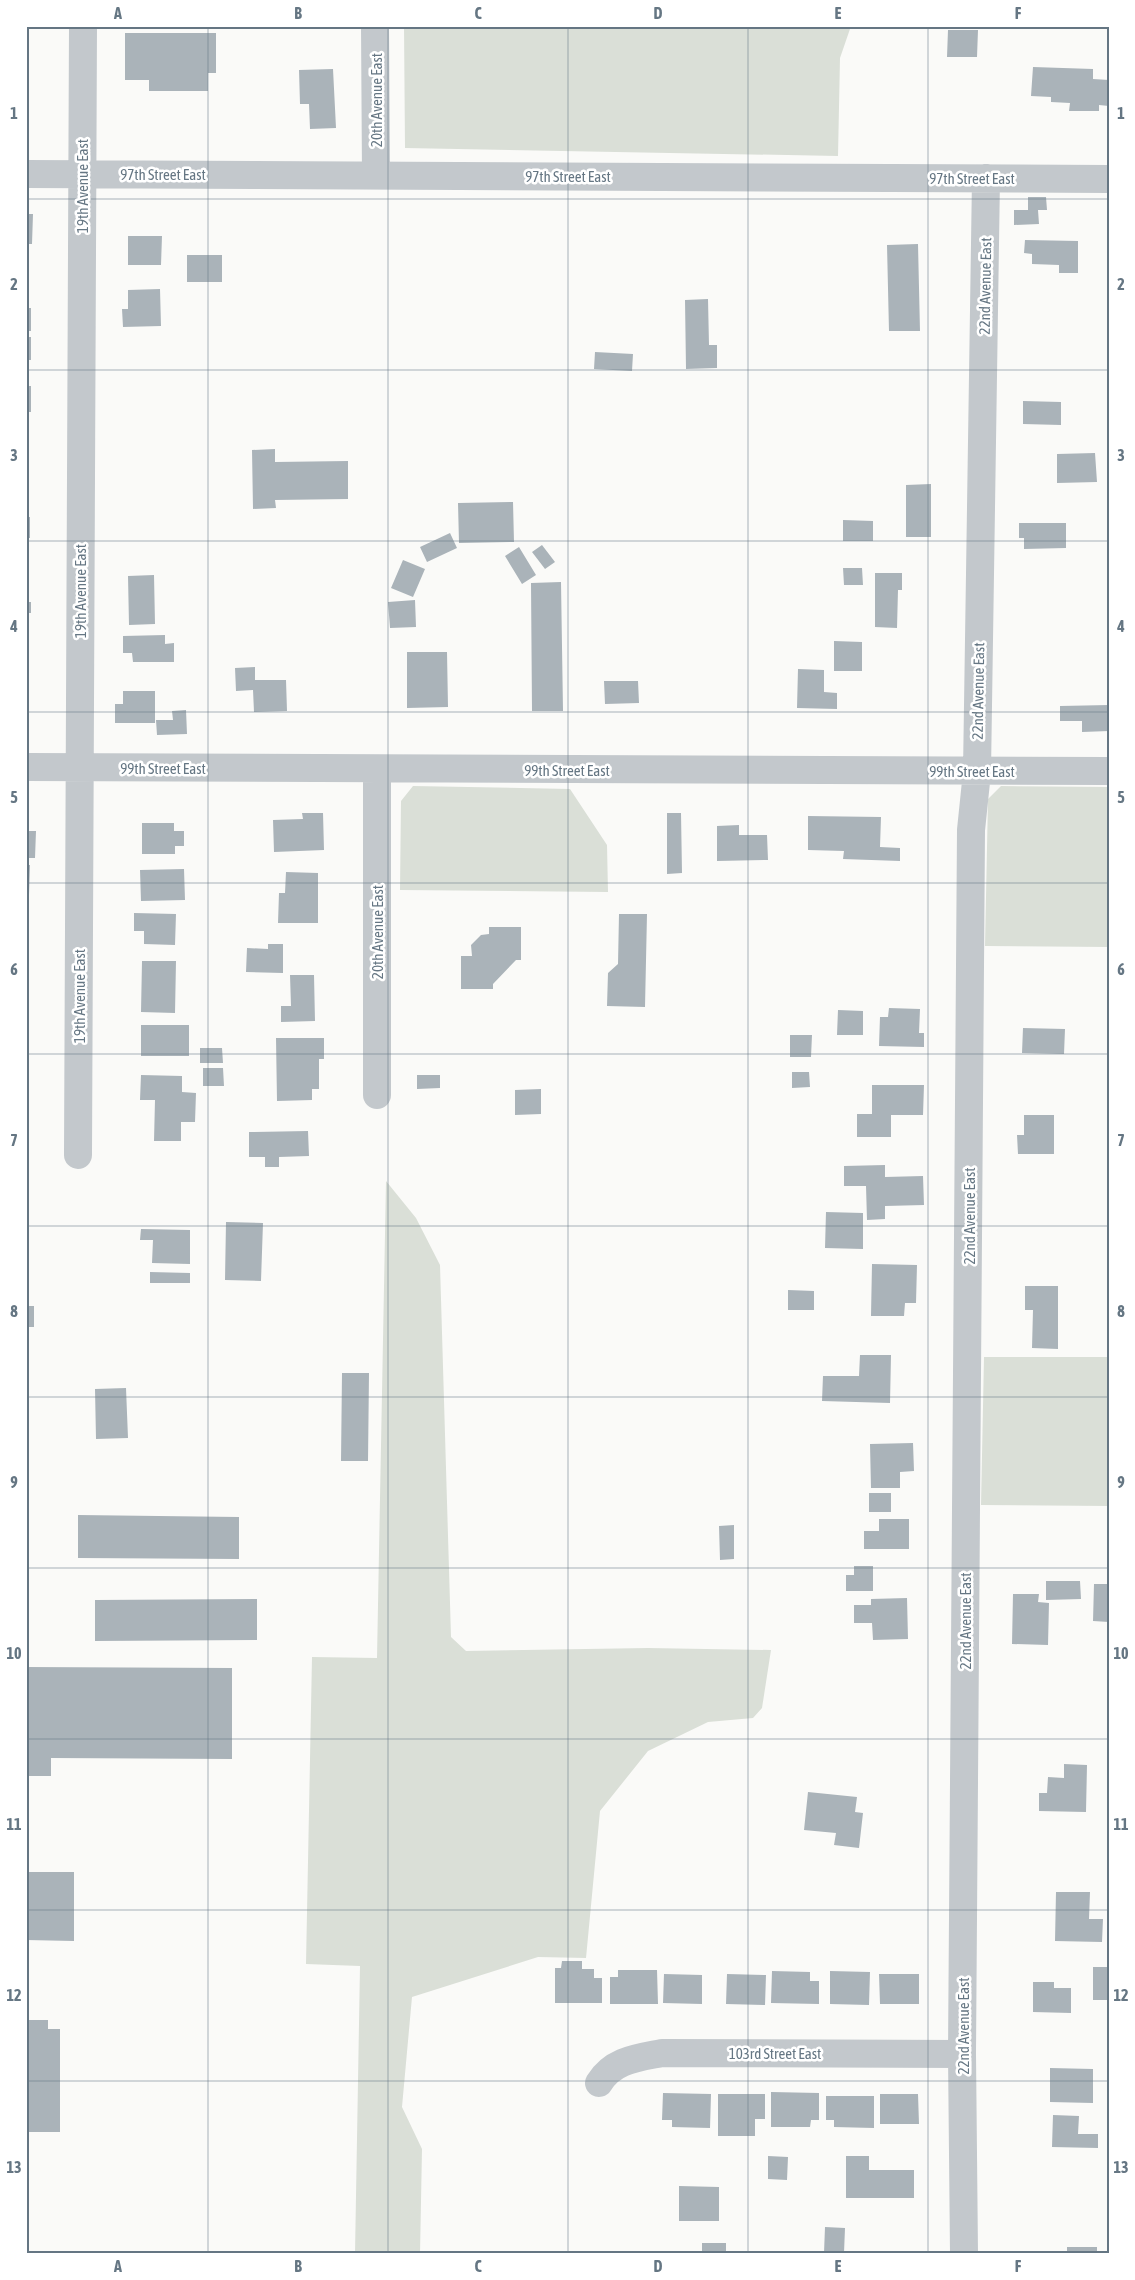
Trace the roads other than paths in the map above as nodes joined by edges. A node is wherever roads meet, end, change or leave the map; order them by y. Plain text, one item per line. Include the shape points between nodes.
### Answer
1 (83, 26) edge
2 (375, 26) edge
3 (26, 174) edge
4 (82, 174) junction
5 (376, 175) junction
6 (986, 178) junction
7 (1109, 178) edge
8 (26, 767) edge
9 (79, 767) junction
10 (377, 769) junction
11 (1109, 771) edge
12 (977, 772) junction
13 (377, 1095) dead end
14 (78, 1156) dead end
15 (962, 2054) junction
16 (599, 2083) dead end
17 (964, 2254) edge

1 - 4 street, 19th Avenue East
2 - 5 street, 20th Avenue East
3 - 4 street, 97th Street East
4 - 5 street, 97th Street East
4 - 9 street, 19th Avenue East
5 - 6 street, 97th Street East
6 - 7 street, 97th Street East
6 - 12 street, 22nd Avenue East
8 - 9 street, 99th Street East
9 - 10 street, 99th Street East
9 - 14 street, 19th Avenue East
10 - 12 street, 99th Street East
10 - 13 street, 20th Avenue East
11 - 12 street, 99th Street East
12 - 15 street, 22nd Avenue East via 971,850
15 - 16 street, 103rd Street East via 662,2053 620,2063 611,2068
15 - 17 street, 22nd Avenue East

